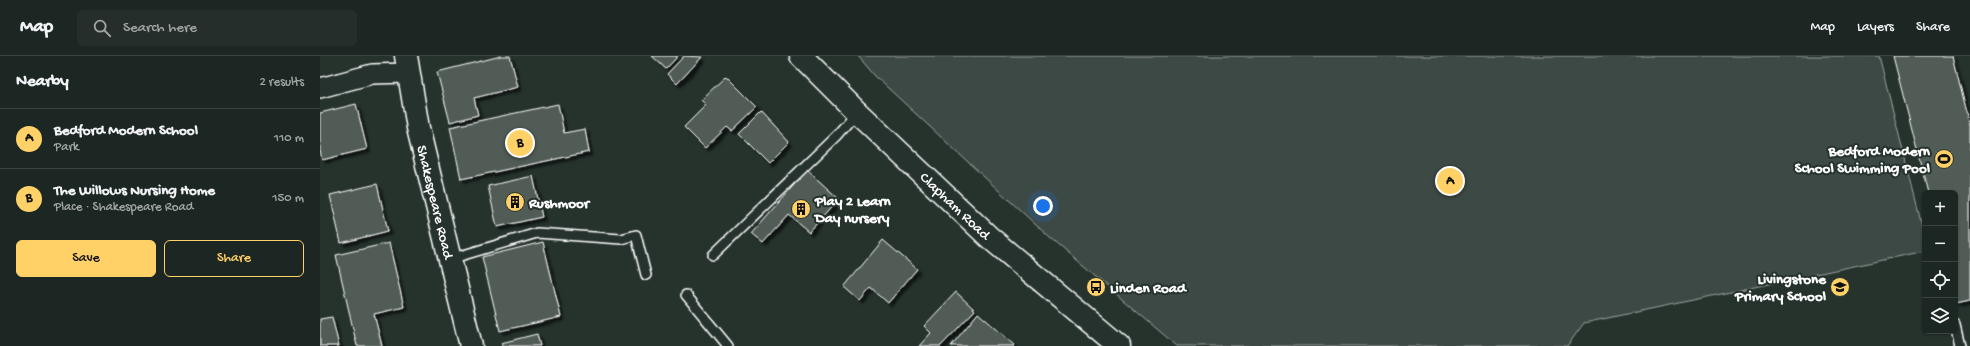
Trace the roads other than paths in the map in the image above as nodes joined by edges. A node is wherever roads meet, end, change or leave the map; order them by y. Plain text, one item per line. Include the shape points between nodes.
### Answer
1 (801, 56) edge
2 (408, 65) edge
3 (320, 88) edge
4 (857, 112) junction
5 (713, 255) dead end
6 (450, 259) junction
7 (646, 275) dead end
8 (686, 295) dead end
9 (1957, 334) edge
10 (470, 346) edge
11 (728, 346) edge
12 (1119, 346) edge
13 (1960, 346) edge

1 - 4 main road, Clapham Road
2 - 3 street
2 - 6 main road, Shakespeare Road via 418,128
4 - 5 lane via 836,136
4 - 12 main road, Clapham Road via 989,236
6 - 7 lane via 537,233 620,239 636,235
6 - 10 main road, Shakespeare Road
8 - 11 lane
9 - 13 lane

